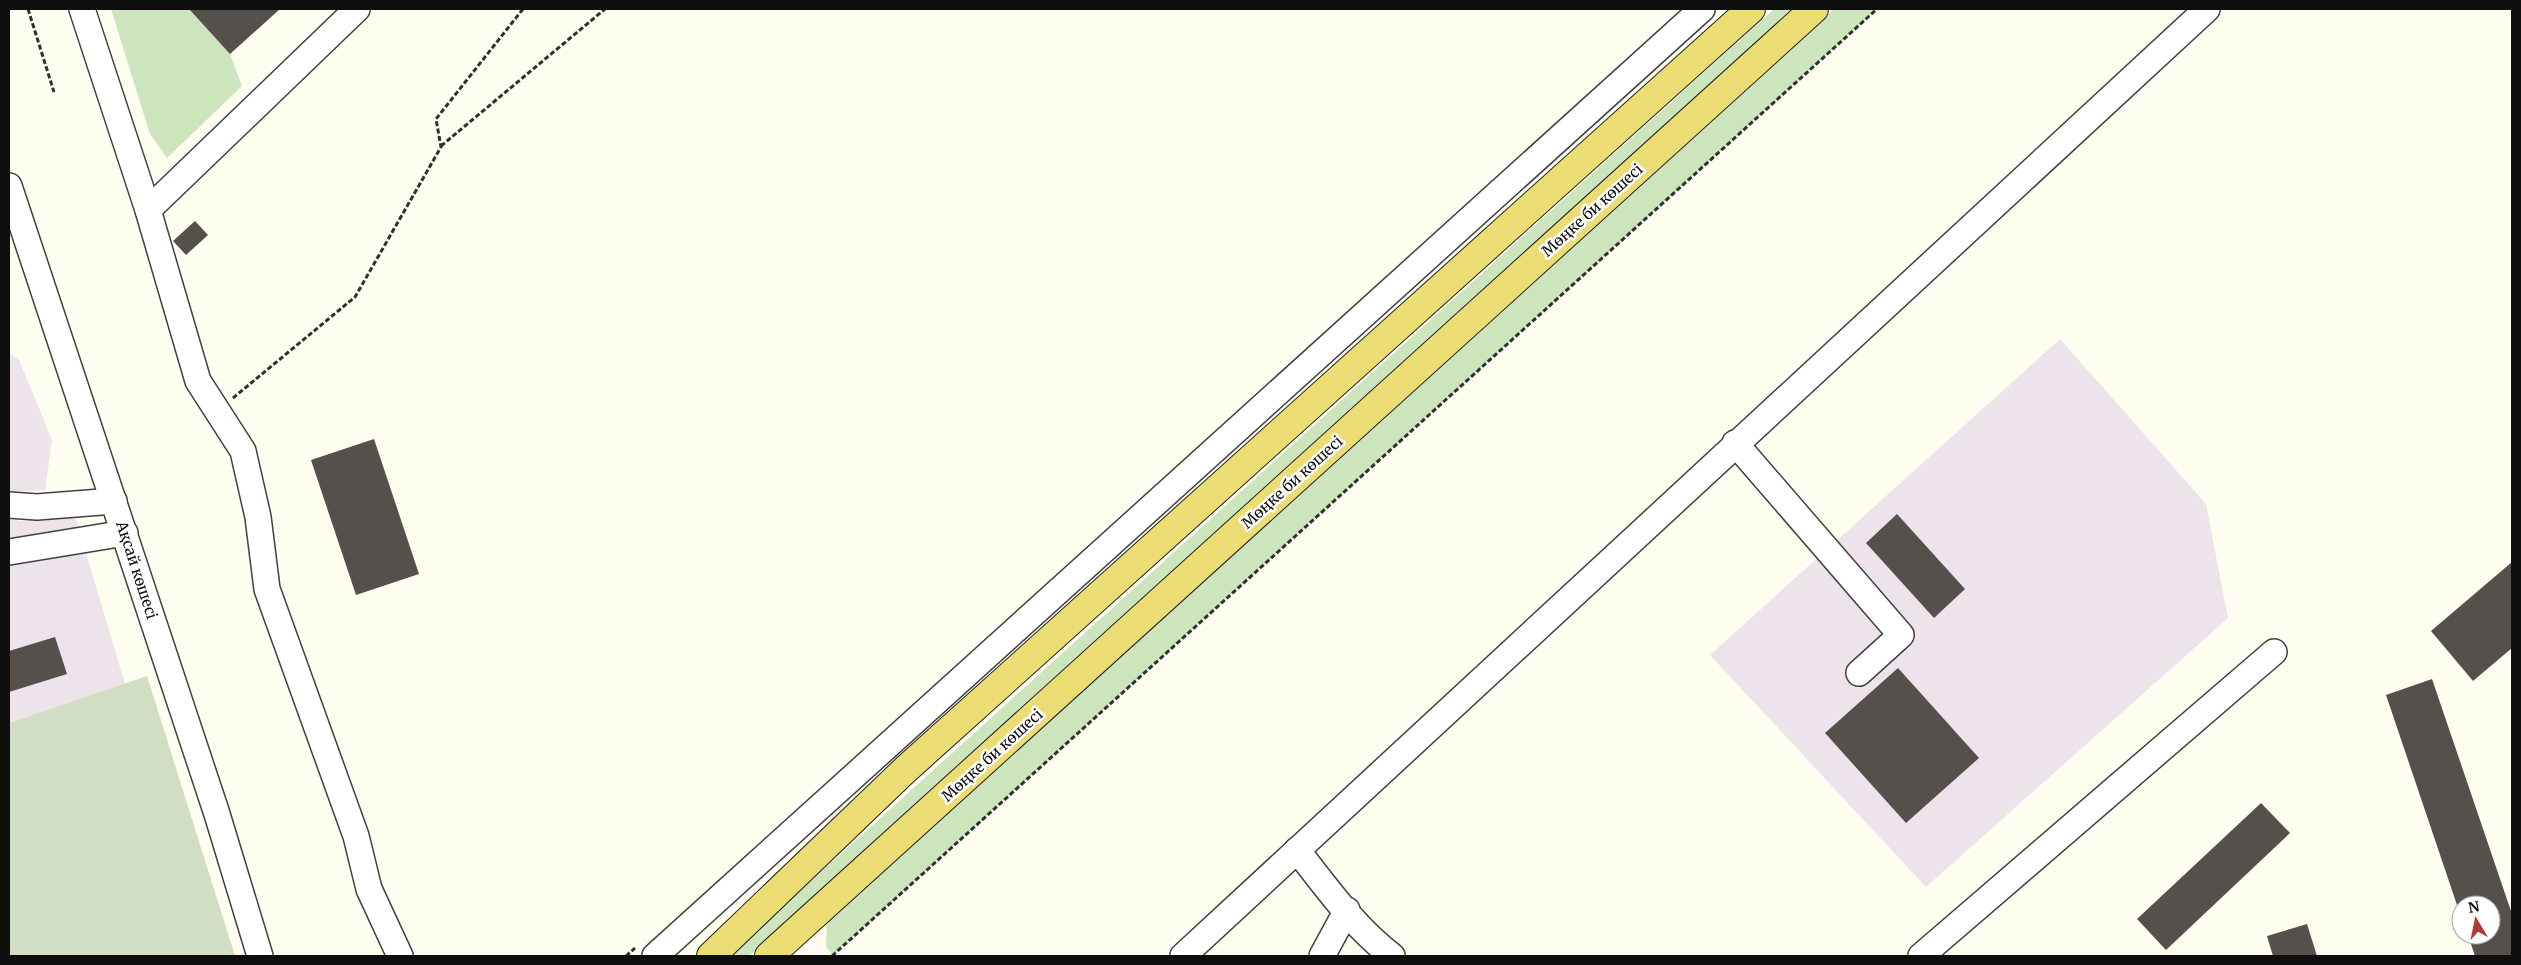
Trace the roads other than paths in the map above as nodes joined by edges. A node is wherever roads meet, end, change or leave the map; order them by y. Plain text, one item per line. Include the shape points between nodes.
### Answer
1 (82, 9) edge
2 (357, 9) edge
3 (1702, 9) edge
4 (1751, 9) edge
5 (1814, 9) edge
6 (2207, 9) edge
7 (9, 186) edge
8 (148, 210) junction
9 (1735, 444) junction
10 (114, 501) junction
11 (9, 505) edge
12 (125, 533) junction
13 (9, 552) edge
14 (2274, 652) dead end
15 (1859, 673) dead end
16 (1297, 850) junction
17 (1346, 910) junction
18 (260, 956) edge
19 (400, 956) edge
20 (655, 956) edge
21 (711, 956) edge
22 (769, 956) edge
23 (1183, 956) edge
24 (1322, 956) edge
25 (1392, 956) edge
26 (1921, 956) edge

1 - 8 street
2 - 8 street
3 - 20 street
4 - 21 main road via 905,770
5 - 22 main road, Мөңке би көшесі
6 - 9 street
7 - 10 street, Ақсай көшесі
8 - 19 street via 198,381 243,451 258,517 267,589 356,836 369,889
9 - 15 street via 1901,635
9 - 16 street
10 - 11 street via 37,507
10 - 12 street, Ақсай көшесі
12 - 13 street
12 - 18 street, Ақсай көшесі
14 - 26 street
16 - 17 street
16 - 23 street
17 - 24 street
17 - 25 street

